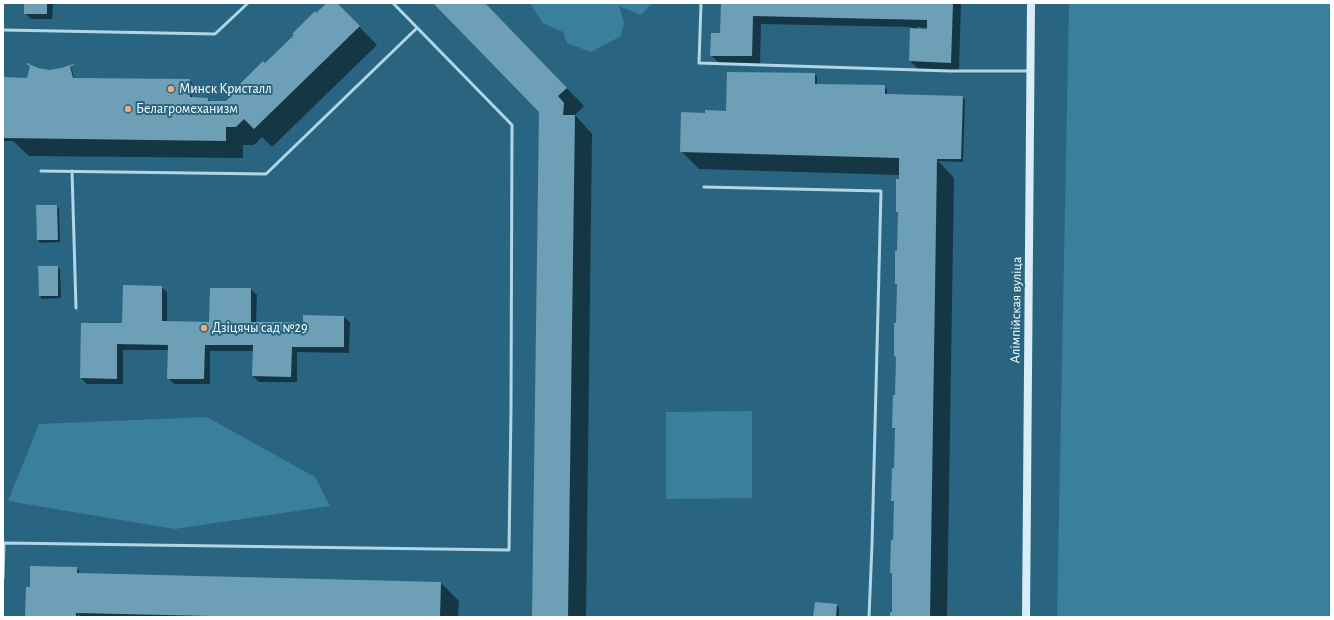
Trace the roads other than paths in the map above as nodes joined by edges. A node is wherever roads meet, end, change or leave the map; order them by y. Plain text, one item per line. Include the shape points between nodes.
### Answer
1 (248, 3) edge
2 (393, 3) edge
3 (701, 3) edge
4 (1031, 3) edge
5 (417, 28) junction
6 (3, 30) edge
7 (1031, 72) junction
8 (41, 171) dead end
9 (72, 171) junction
10 (704, 187) dead end
11 (76, 308) dead end
12 (3, 578) edge
13 (869, 617) edge
14 (1026, 617) edge

1 - 6 lane via 215,34
2 - 5 lane
3 - 7 lane via 699,63
4 - 7 street, Алімпійская вуліца
5 - 9 lane via 266,174
5 - 12 lane via 512,125 509,550 4,543
7 - 14 street, Алімпійская вуліца
8 - 9 lane
9 - 11 lane
10 - 13 lane via 881,191

